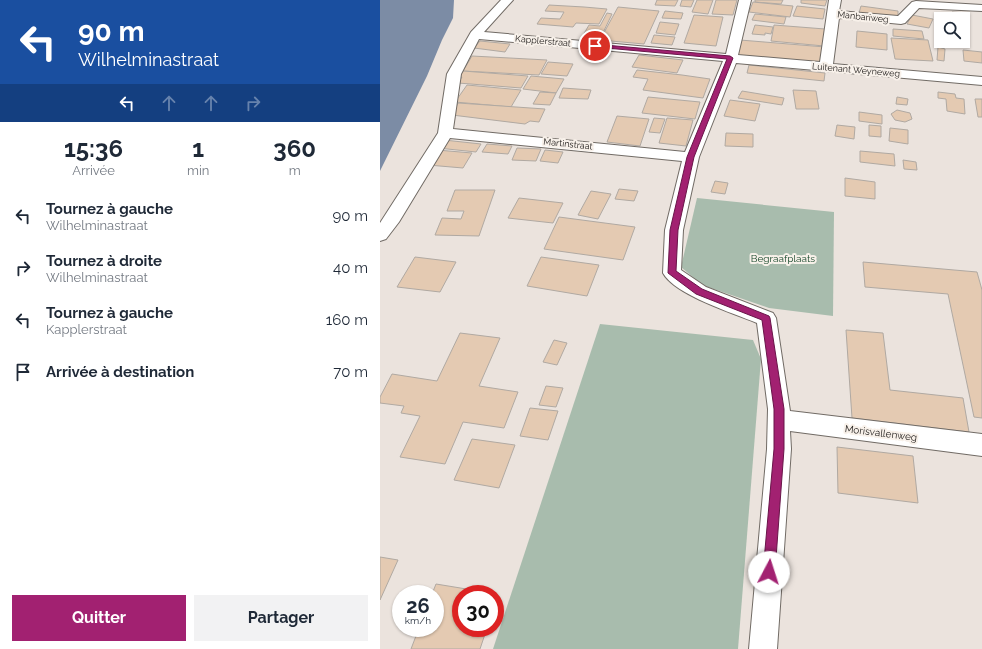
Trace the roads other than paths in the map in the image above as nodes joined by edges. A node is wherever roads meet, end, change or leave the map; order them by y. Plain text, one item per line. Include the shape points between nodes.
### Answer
1 (507, 0) edge
2 (745, 0) edge
3 (835, 0) edge
4 (982, 8) edge
5 (833, 14) junction
6 (475, 35) junction
7 (730, 58) junction
8 (826, 67) junction
9 (982, 81) edge
10 (445, 133) junction
11 (691, 157) junction
12 (380, 235) edge
13 (779, 420) junction
14 (982, 445) edge
15 (763, 649) edge

1 - 6 street
2 - 7 street
3 - 5 street
4 - 5 street, Manbariweg via 916,4 901,20
5 - 8 street
6 - 7 street, Kapplerstraat
6 - 10 street via 454,74
7 - 8 street, Luitenant Weyneweg
7 - 11 street
8 - 9 street, Luitenant Weyneweg
10 - 11 street, Martinstraat
10 - 12 street
11 - 13 street via 674,230 672,273 699,292 766,318
13 - 14 street, Morisvallenweg
13 - 15 street via 779,449

